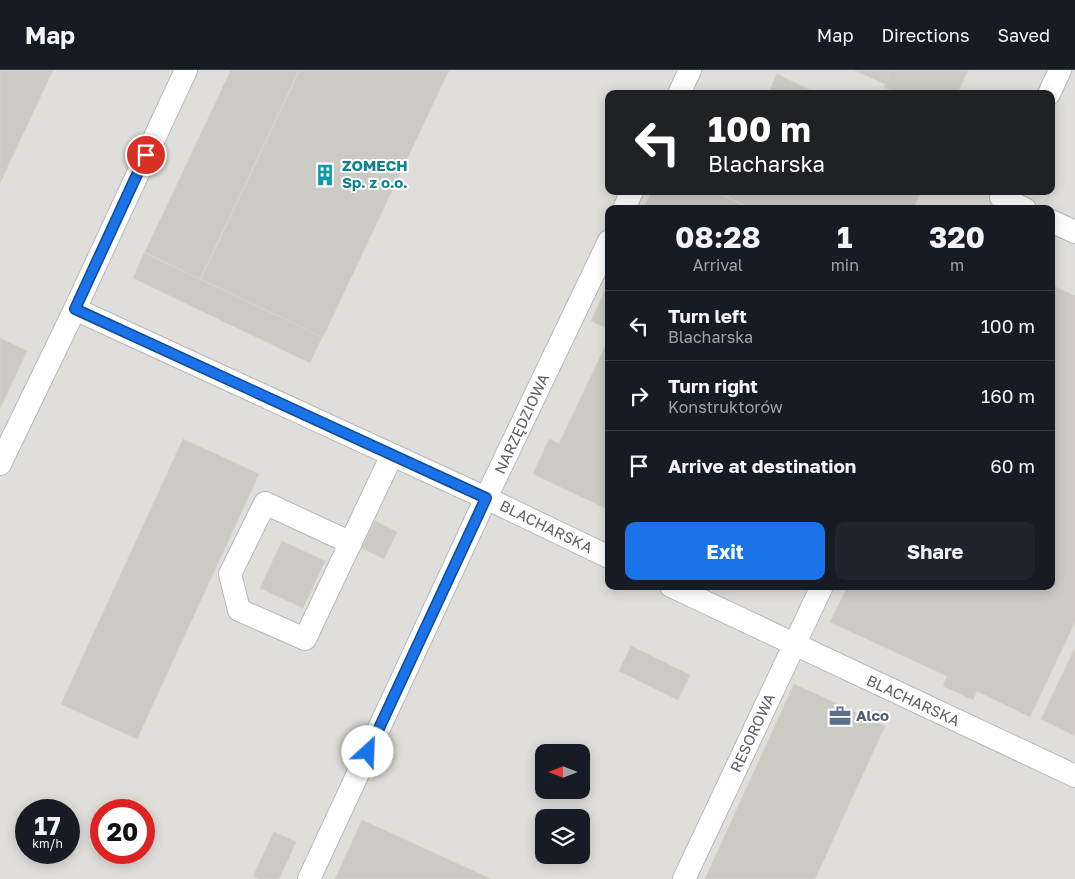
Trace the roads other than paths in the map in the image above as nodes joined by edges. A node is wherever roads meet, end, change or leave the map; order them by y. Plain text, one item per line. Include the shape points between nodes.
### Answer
1 (186, 70) edge
2 (690, 70) edge
3 (1060, 70) edge
4 (681, 90) edge
5 (1051, 90) edge
6 (1000, 199) edge
7 (1015, 205) edge
8 (1055, 223) edge
9 (1075, 232) edge
10 (605, 249) edge
11 (75, 309) junction
12 (392, 455) junction
13 (0, 464) edge
14 (486, 498) junction
15 (351, 542) junction
16 (605, 555) edge
17 (678, 590) edge
18 (820, 590) edge
19 (794, 646) junction
20 (1075, 776) edge
21 (309, 879) edge
22 (684, 879) edge

1 - 11 lane
2 - 4 lane
3 - 5 lane
6 - 7 lane
8 - 9 lane
10 - 14 lane, NARZĘDZIOWA
11 - 12 lane, BLACHARSKA
11 - 13 lane
12 - 14 lane, BLACHARSKA
12 - 15 lane
14 - 16 lane, BLACHARSKA
14 - 21 lane, NARZĘDZIOWA
15 - 15 lane via 305,639 239,610 230,574 265,503
17 - 19 lane, BLACHARSKA
18 - 19 lane, RESOROWA
19 - 20 lane, BLACHARSKA
19 - 22 lane, RESOROWA

